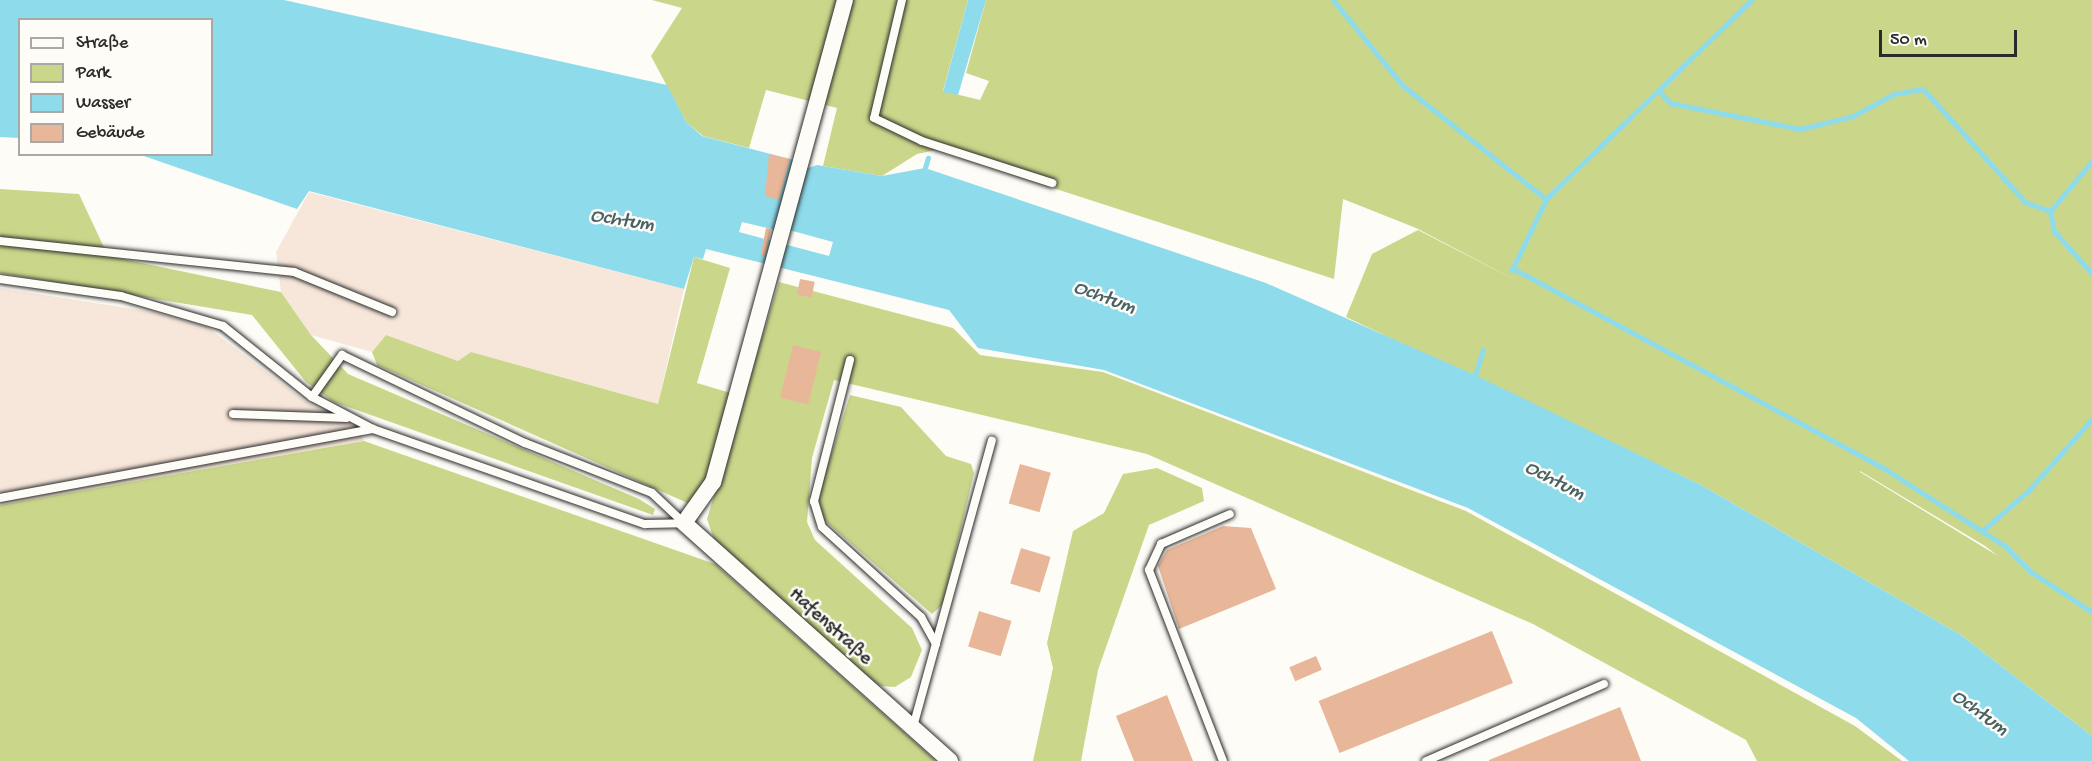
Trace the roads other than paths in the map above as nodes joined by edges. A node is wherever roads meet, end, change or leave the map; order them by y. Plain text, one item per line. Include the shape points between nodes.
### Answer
1 (845, 0) edge
2 (902, 0) edge
3 (1052, 183) dead end
4 (0, 241) edge
5 (0, 279) edge
6 (393, 312) dead end
7 (850, 360) dead end
8 (312, 397) junction
9 (233, 414) dead end
10 (351, 418) junction
11 (373, 429) junction
12 (992, 441) dead end
13 (0, 498) edge
14 (1230, 514) dead end
15 (684, 523) junction
16 (936, 644) junction
17 (1604, 684) dead end
18 (913, 727) junction
19 (950, 761) edge
20 (1223, 761) edge
21 (1426, 761) edge

1 - 15 street via 712,482
2 - 3 lane via 874,118 922,141
4 - 6 lane via 294,272
5 - 8 lane via 121,296 223,326
7 - 16 lane via 814,501 819,519 837,546 921,617
8 - 10 lane
8 - 15 lane via 342,355 525,443 652,493
9 - 10 lane
10 - 11 lane
11 - 13 lane
11 - 15 lane via 645,524
12 - 16 lane
14 - 20 lane via 1161,544 1149,570
15 - 18 street, Hafenstraße
16 - 18 lane
17 - 21 lane
18 - 19 street, Hafenstraße

